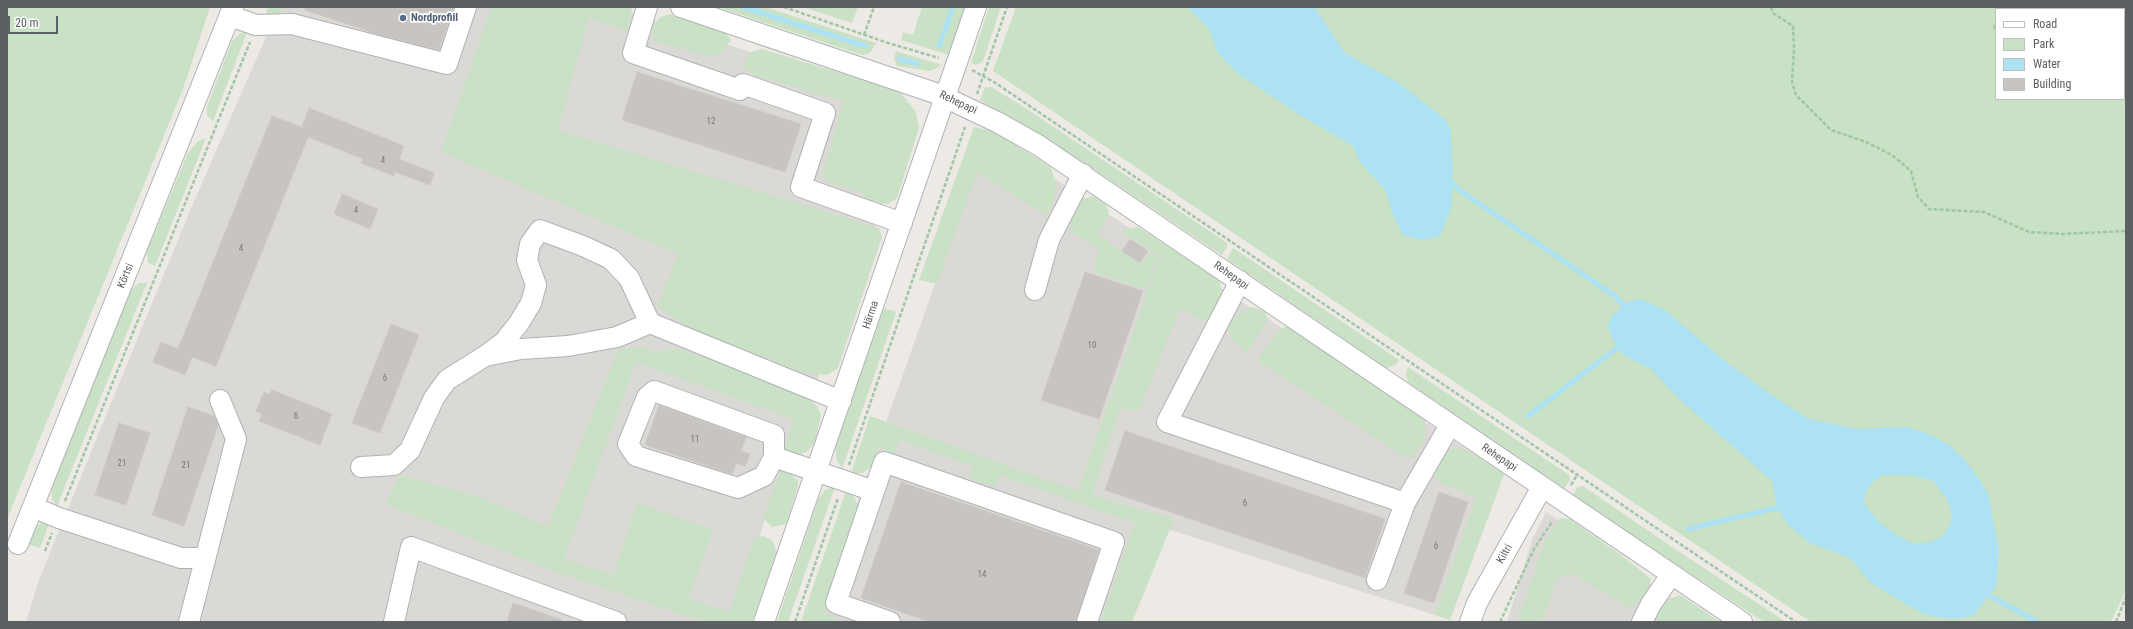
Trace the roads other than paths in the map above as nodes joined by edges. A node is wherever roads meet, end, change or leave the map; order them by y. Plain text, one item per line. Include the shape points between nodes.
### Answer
1 (466, 7) edge
2 (647, 7) edge
3 (681, 7) edge
4 (976, 7) edge
5 (231, 12) edge
6 (945, 97) junction
7 (1083, 174) junction
8 (902, 223) junction
9 (1240, 281) junction
10 (1035, 290) dead end
11 (650, 323) junction
12 (485, 356) junction
13 (220, 400) dead end
14 (841, 401) junction
15 (1450, 425) junction
16 (774, 457) junction
17 (361, 467) dead end
18 (817, 471) junction
19 (1542, 487) junction
20 (874, 491) junction
21 (1405, 503) junction
22 (33, 507) junction
23 (18, 544) dead end
24 (205, 558) junction
25 (1671, 575) junction
26 (1377, 580) dead end
27 (189, 622) edge
28 (394, 622) edge
29 (616, 622) edge
30 (764, 622) edge
31 (890, 622) edge
32 (1087, 622) edge
33 (1470, 622) edge
34 (1642, 622) edge
35 (1742, 622) edge

1 - 5 street via 447,64 292,24 256,25
2 - 8 street via 633,53 740,90 742,84 825,113 801,187
3 - 6 street, Rehepapi
4 - 6 street, Härma
5 - 22 street, Kõrtsi
6 - 7 street, Rehepapi via 997,122
6 - 8 street, Härma
7 - 9 street, Rehepapi
7 - 10 street via 1049,240
8 - 14 street, Härma
9 - 15 street, Rehepapi
9 - 21 street via 1167,422
11 - 12 street via 617,337
11 - 12 street via 628,278 611,259 540,230 530,244 527,260 536,285 531,303 504,342
11 - 14 street
12 - 17 street via 447,380 434,398 410,450 394,465
13 - 24 street via 236,439
14 - 18 street, Härma
15 - 19 street, Rehepapi
15 - 21 street
16 - 16 street via 774,435 654,391 646,397 628,444 636,456 738,488 764,476
16 - 18 street
18 - 20 street
18 - 30 street, Härma
19 - 25 street, Rehepapi
19 - 33 street, Kiltri via 1477,603
20 - 31 street via 836,603
20 - 32 street via 884,462 1114,542
21 - 26 street
22 - 23 street, Kõrtsi
22 - 24 street via 181,558
24 - 27 street
25 - 34 street
25 - 35 street, Rehepapi
28 - 29 street via 410,547

